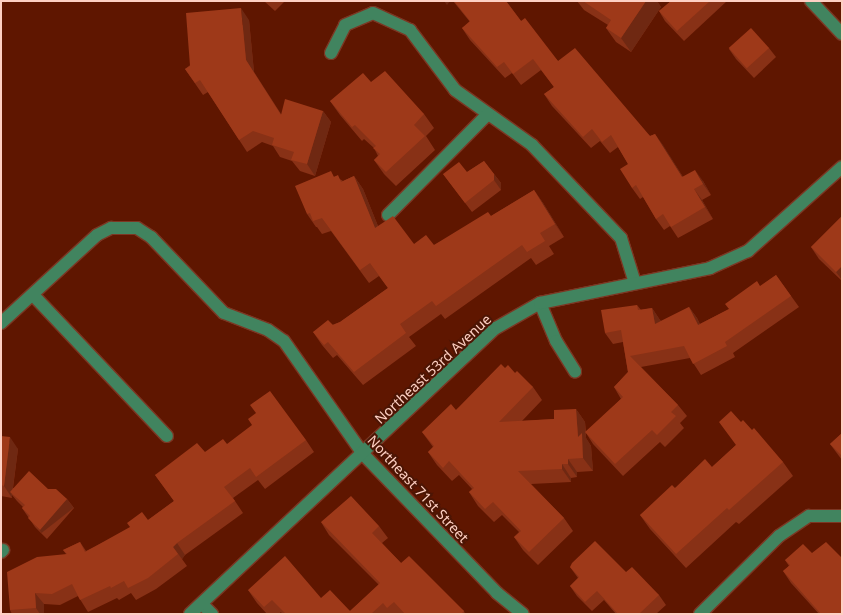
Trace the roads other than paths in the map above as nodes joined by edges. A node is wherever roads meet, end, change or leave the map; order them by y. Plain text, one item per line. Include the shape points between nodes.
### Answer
1 (811, 1) edge
2 (842, 34) edge
3 (331, 53) dead end
4 (488, 114) junction
5 (842, 167) edge
6 (388, 215) dead end
7 (634, 283) junction
8 (34, 296) junction
9 (540, 303) junction
10 (1, 323) edge
11 (575, 372) dead end
12 (167, 436) dead end
13 (363, 454) junction
14 (842, 516) edge
15 (208, 609) edge
16 (190, 614) edge
17 (522, 614) edge
18 (700, 614) edge

1 - 2 street
3 - 4 street via 345,24 373,13 410,30 456,90
4 - 6 street
4 - 7 street via 532,145 621,238
5 - 7 street, Northeast 53rd Avenue via 748,251 710,268
7 - 9 street, Northeast 53rd Avenue
8 - 10 street
8 - 12 street
8 - 13 street, Northeast 71st Street via 97,235 112,228 137,228 151,237 224,313 268,330 284,341
9 - 11 street via 556,341
9 - 13 street, Northeast 53rd Avenue via 496,328
13 - 15 street, Northeast 53rd Avenue
13 - 17 street, Northeast 71st Street via 497,594
14 - 18 street via 809,516 779,536
15 - 16 street, Northeast 53rd Avenue

